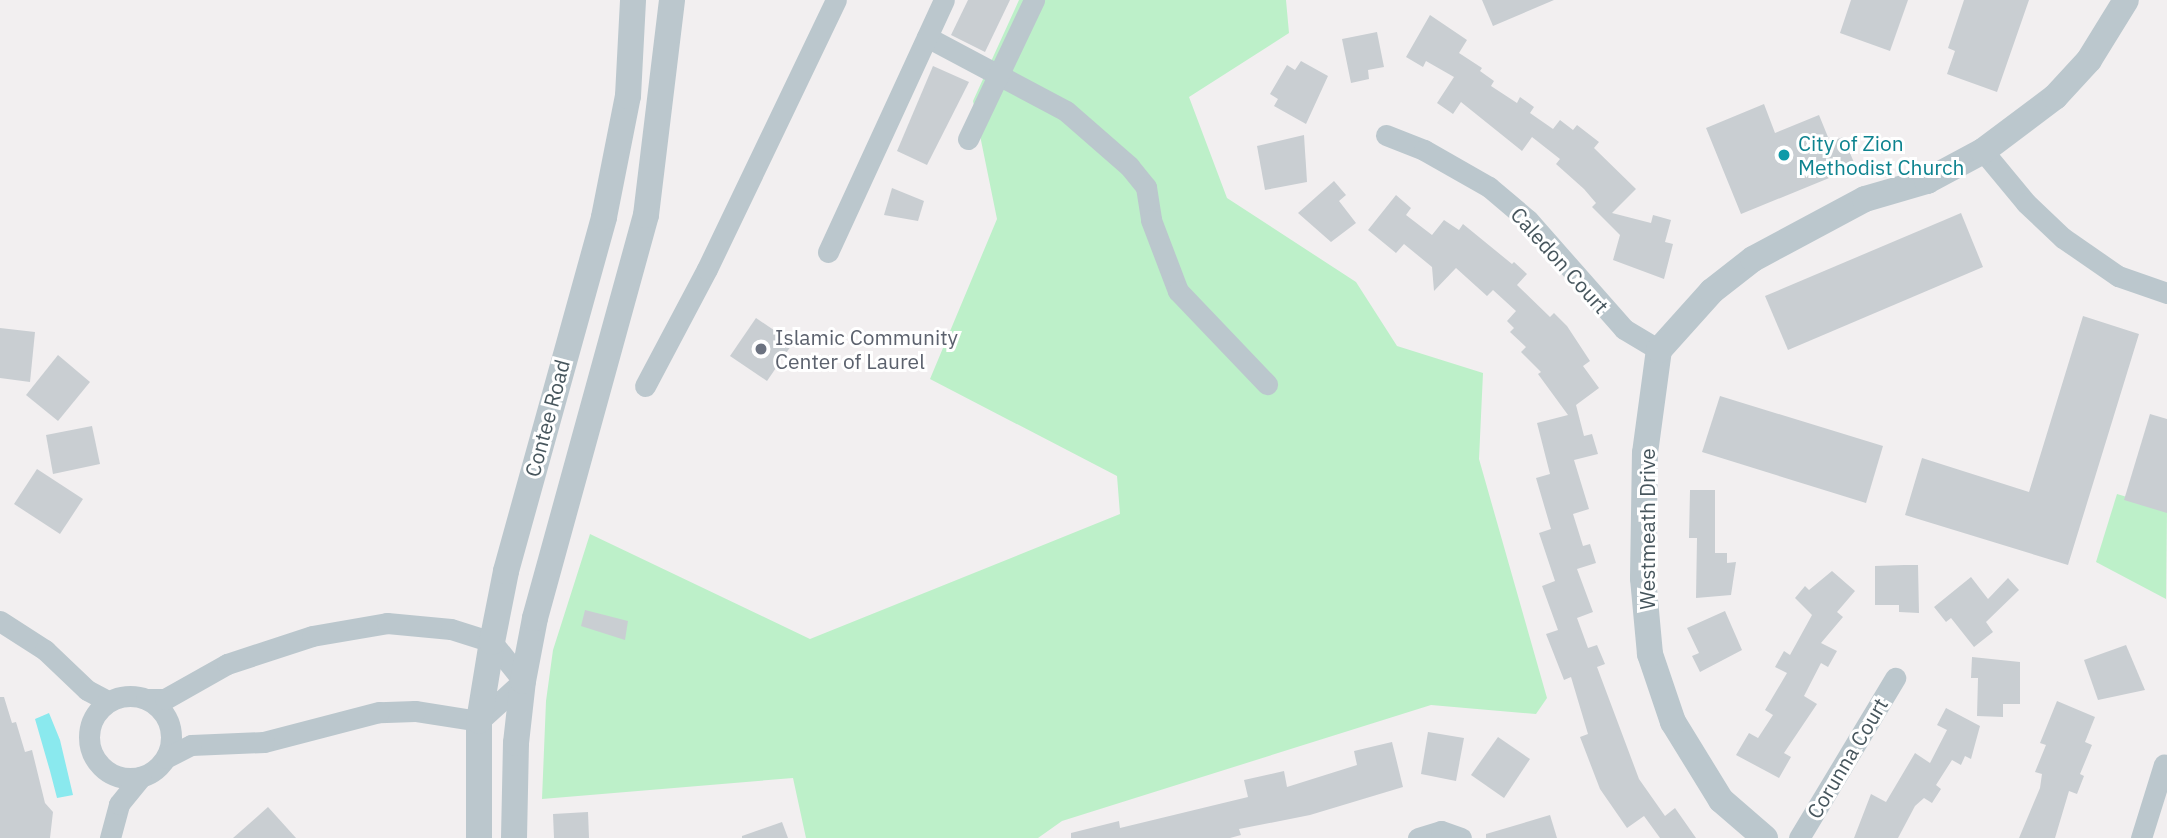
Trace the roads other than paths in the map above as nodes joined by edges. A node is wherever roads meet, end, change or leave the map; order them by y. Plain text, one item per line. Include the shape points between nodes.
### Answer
1 (633, 0) edge
2 (672, 0) edge
3 (836, 0) edge
4 (944, 0) edge
5 (1034, 0) edge
6 (2126, 0) edge
7 (927, 37) junction
8 (999, 75) junction
9 (1386, 135) dead end
10 (968, 139) dead end
11 (1983, 151) junction
12 (828, 252) dead end
13 (2167, 293) edge
14 (1659, 350) junction
15 (1267, 384) dead end
16 (645, 386) dead end
17 (0, 621) edge
18 (492, 642) junction
19 (1895, 678) dead end
20 (523, 681) junction
21 (146, 699) junction
22 (102, 708) junction
23 (479, 721) junction
24 (166, 758) junction
25 (2164, 764) dead end
26 (104, 770) junction
27 (141, 777) junction
28 (112, 830) edge
29 (479, 838) edge
30 (514, 838) edge
31 (1418, 838) edge
32 (1461, 838) edge
33 (1765, 838) edge
34 (1799, 838) edge
35 (2141, 838) edge

1 - 18 street, Contee Road via 628,96 604,217 506,571
2 - 20 street, Contee Road via 646,215 535,618
3 - 16 street via 707,269
4 - 7 street
5 - 8 street
6 - 11 street via 2094,53 2055,97
7 - 8 street
7 - 12 street
8 - 10 street
8 - 15 street via 1066,111 1129,166 1146,187 1157,242 1178,291
9 - 14 street, Caledon Court via 1424,150 1489,187 1528,220 1624,329
11 - 13 street via 2026,203 2063,238 2118,276
11 - 14 street via 1927,181 1865,199 1753,259 1712,291
14 - 33 street, Westmeath Drive via 1645,453 1643,578 1650,654 1673,722 1721,800
17 - 22 street via 45,650
18 - 20 street
18 - 21 street via 424,624 345,628 227,664 165,699
18 - 23 street, Contee Road
19 - 34 street, Corunna Court
20 - 23 street
20 - 30 street, Contee Road via 515,754
21 - 22 street via 133,695
21 - 24 street via 166,718 170,745
22 - 26 street via 88,738
23 - 24 street via 415,711 379,712 264,742 191,745
23 - 29 street, Contee Road
24 - 27 street
25 - 35 street
26 - 27 street via 128,779
26 - 28 street via 113,794
27 - 28 street via 119,804
31 - 32 street via 1441,831

